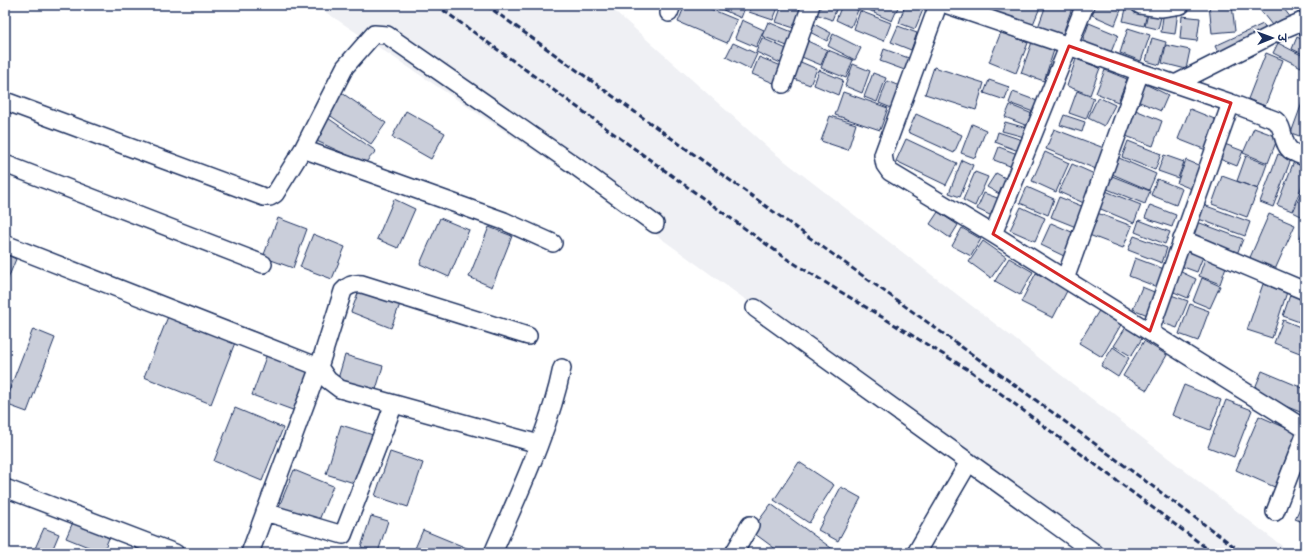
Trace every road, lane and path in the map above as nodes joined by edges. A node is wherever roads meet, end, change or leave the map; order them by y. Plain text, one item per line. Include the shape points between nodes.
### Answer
1 (811, 5) edge
2 (938, 5) edge
3 (948, 5) edge
4 (1085, 5) edge
5 (1140, 5) edge
6 (1181, 5) edge
7 (1305, 20) edge
8 (1069, 46) junction
9 (1140, 72) junction
10 (782, 84) dead end
11 (1175, 84) junction
12 (5, 100) edge
13 (1231, 103) junction
14 (303, 149) junction
15 (1305, 157) edge
16 (5, 164) edge
17 (655, 224) dead end
18 (993, 234) junction
19 (1182, 239) junction
20 (553, 243) dead end
21 (5, 244) edge
22 (263, 264) dead end
23 (1064, 280) junction
24 (1305, 291) edge
25 (755, 308) dead end
26 (1150, 331) junction
27 (528, 336) dead end
28 (320, 367) junction
29 (562, 368) dead end
30 (394, 404) junction
31 (1305, 429) edge
32 (1305, 435) edge
33 (539, 444) junction
34 (969, 462) junction
35 (5, 488) edge
36 (265, 512) junction
37 (1276, 512) dead end
38 (750, 525) dead end
39 (175, 553) edge
40 (250, 553) edge
41 (493, 553) edge
42 (734, 553) edge
43 (916, 553) edge
44 (1094, 553) edge

1 - 10 street
2 - 18 street via 883,155 885,165 890,172
3 - 8 street
4 - 8 street
5 - 6 street via 1161,8
7 - 11 street
8 - 9 street
8 - 18 street
9 - 11 street
9 - 23 street
11 - 13 street
12 - 14 street via 267,198 275,194
13 - 15 street via 1275,120 1279,123 1290,150
13 - 19 street
14 - 17 street via 345,66 374,34 387,35
14 - 20 street via 504,221
16 - 22 street
18 - 23 street
19 - 24 street
19 - 26 street
21 - 28 street
23 - 26 street
25 - 34 street
26 - 31 street
27 - 28 street via 356,283 343,291
28 - 30 street via 328,380 340,388
28 - 36 street
29 - 33 street
30 - 33 street
30 - 36 street via 343,535
32 - 37 street
33 - 41 street
34 - 43 street
34 - 44 street
35 - 39 street
36 - 40 street
38 - 42 street

